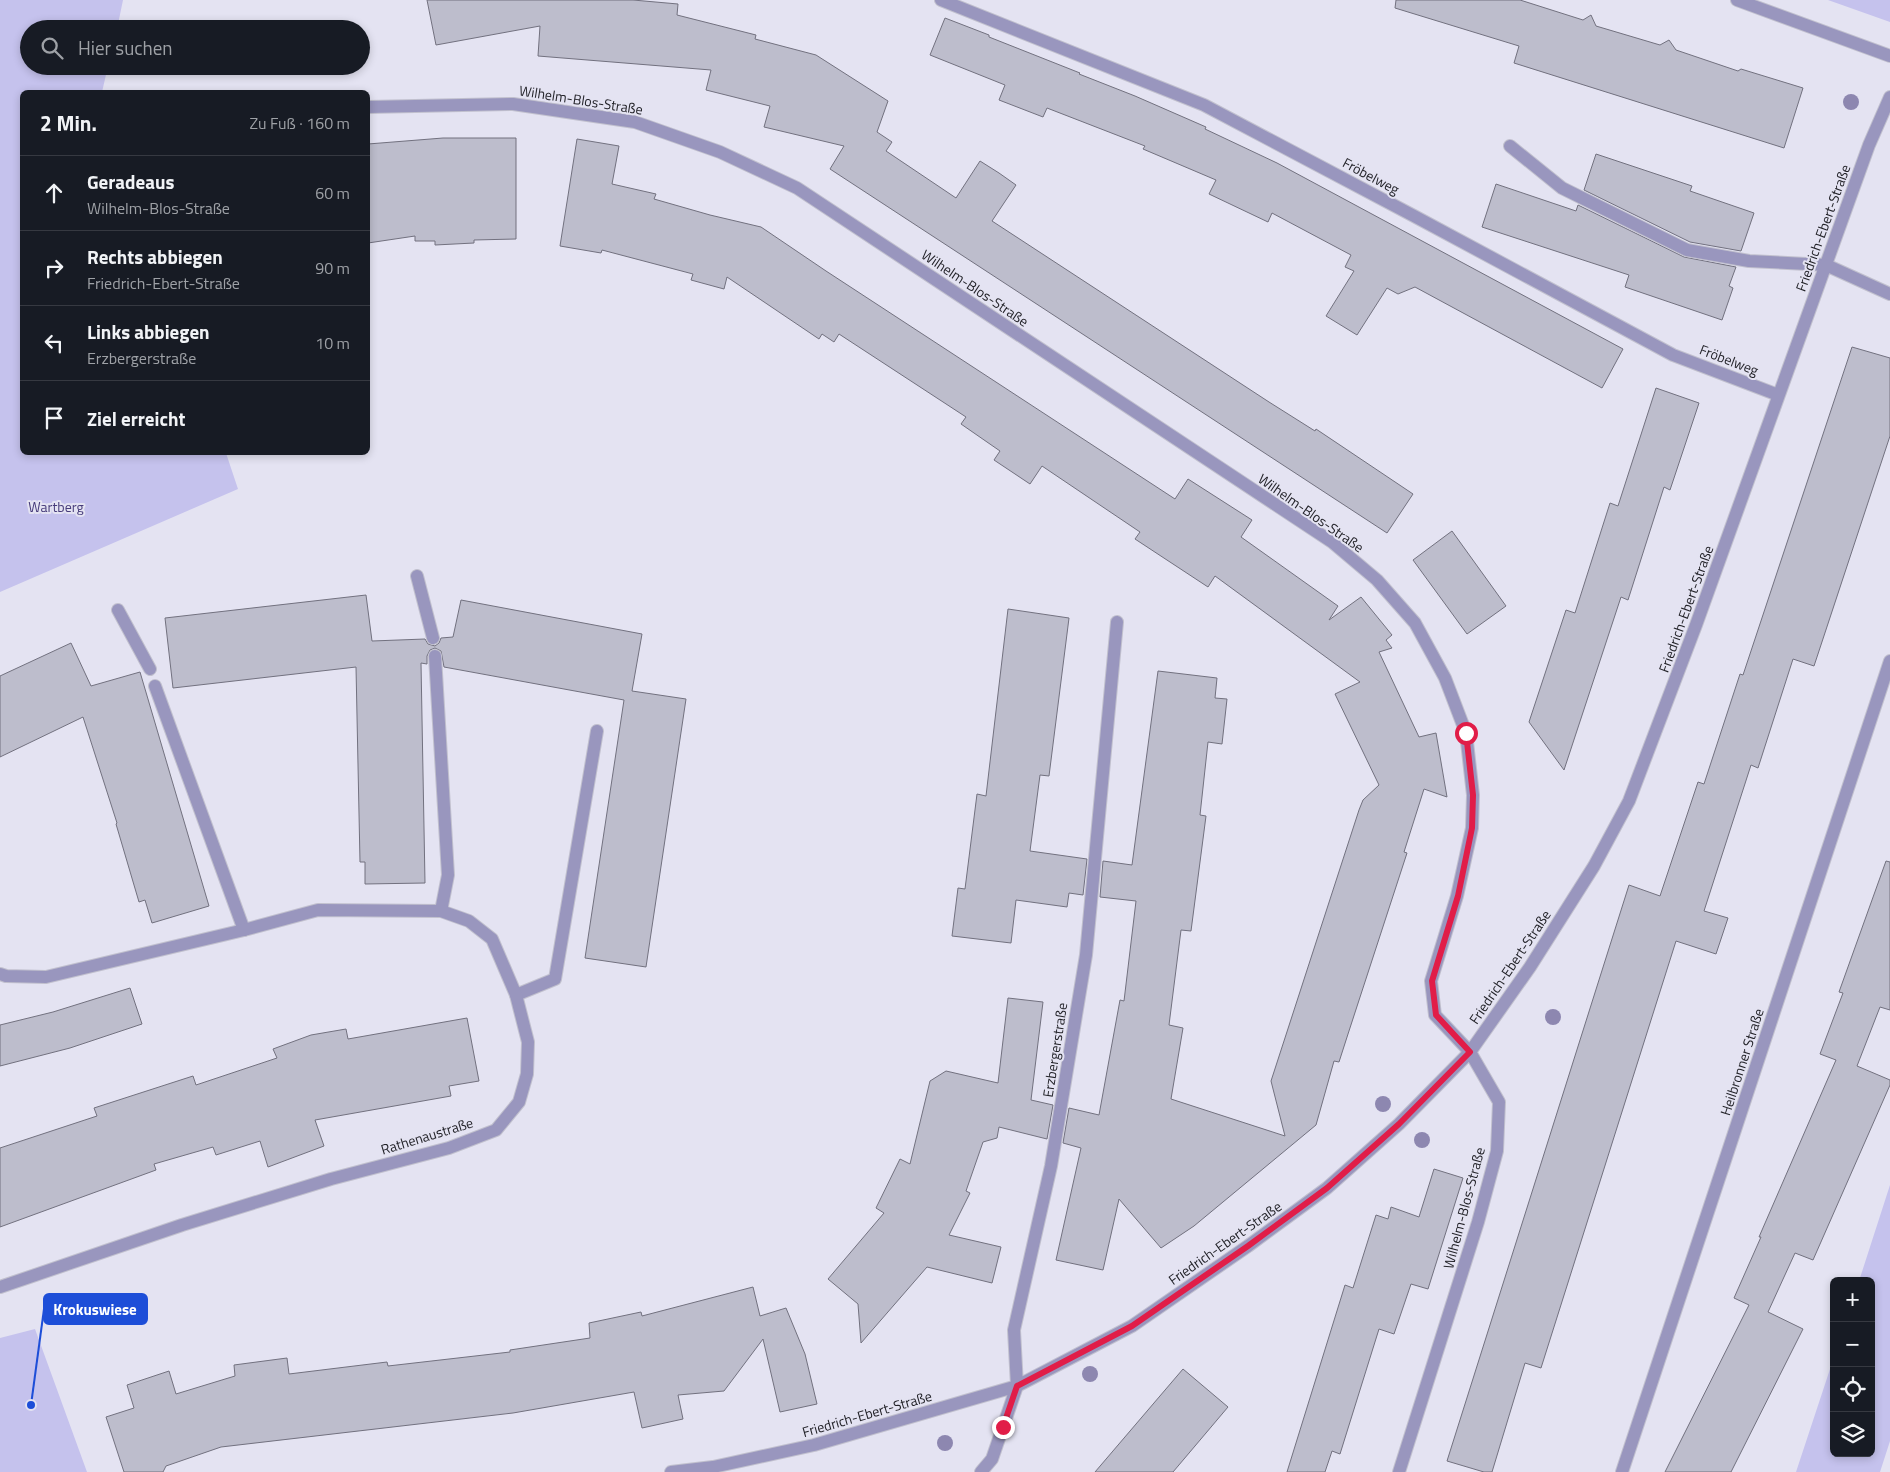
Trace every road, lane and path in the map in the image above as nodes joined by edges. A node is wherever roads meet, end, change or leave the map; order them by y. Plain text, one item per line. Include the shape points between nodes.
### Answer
1 (941, 0) edge
2 (1737, 0) edge
3 (1890, 56) edge
4 (1890, 97) edge
5 (370, 107) edge
6 (1510, 146) dead end
7 (1826, 265) junction
8 (1890, 294) edge
9 (1778, 395) junction
10 (417, 576) dead end
11 (118, 610) dead end
12 (1118, 622) dead end
13 (433, 638) dead end
14 (435, 656) dead end
15 (1890, 661) edge
16 (150, 669) dead end
17 (155, 686) dead end
18 (597, 731) dead end
19 (441, 911) junction
20 (244, 930) junction
21 (0, 974) edge
22 (516, 995) junction
23 (1470, 1052) junction
24 (0, 1288) edge
25 (1017, 1386) junction
26 (712, 1469) edge
27 (671, 1472) edge
28 (981, 1472) edge
29 (1399, 1472) edge
30 (1622, 1472) edge

1 - 9 street, Fröbelweg via 1204,105 1673,355
2 - 3 street
4 - 7 street, Friedrich-Ebert-Straße via 1869,145
5 - 23 street, Wilhelm-Blos-Straße via 513,104 635,122 720,152 797,188 1332,542 1377,580 1415,623 1445,678 1466,733 1473,795 1472,828 1458,896 1432,981 1436,1015
6 - 7 street via 1562,188 1687,250 1749,261
7 - 8 street
7 - 9 street, Friedrich-Ebert-Straße
9 - 23 street, Friedrich-Ebert-Straße via 1629,801 1594,866 1530,967
10 - 13 street
11 - 16 street
12 - 25 street, Erzbergerstraße via 1086,955 1051,1166 1014,1330
14 - 19 street via 448,875
15 - 30 street, Heilbronner Straße
17 - 20 street
18 - 22 street via 555,979
19 - 20 street, Rathenaustraße via 318,910
19 - 22 street, Rathenaustraße via 469,921 492,939
20 - 21 street, Rathenaustraße via 46,977
22 - 24 street, Rathenaustraße via 528,1042 527,1074 519,1102 496,1130 449,1148 331,1179 182,1225
23 - 25 street, Friedrich-Ebert-Straße via 1399,1124 1327,1188 1132,1326
23 - 29 street, Wilhelm-Blos-Straße via 1499,1102 1497,1151 1478,1222
25 - 26 street, Friedrich-Ebert-Straße via 814,1446
25 - 28 street, Erzbergerstraße via 992,1459
26 - 27 street, Friedrich-Ebert-Straße

